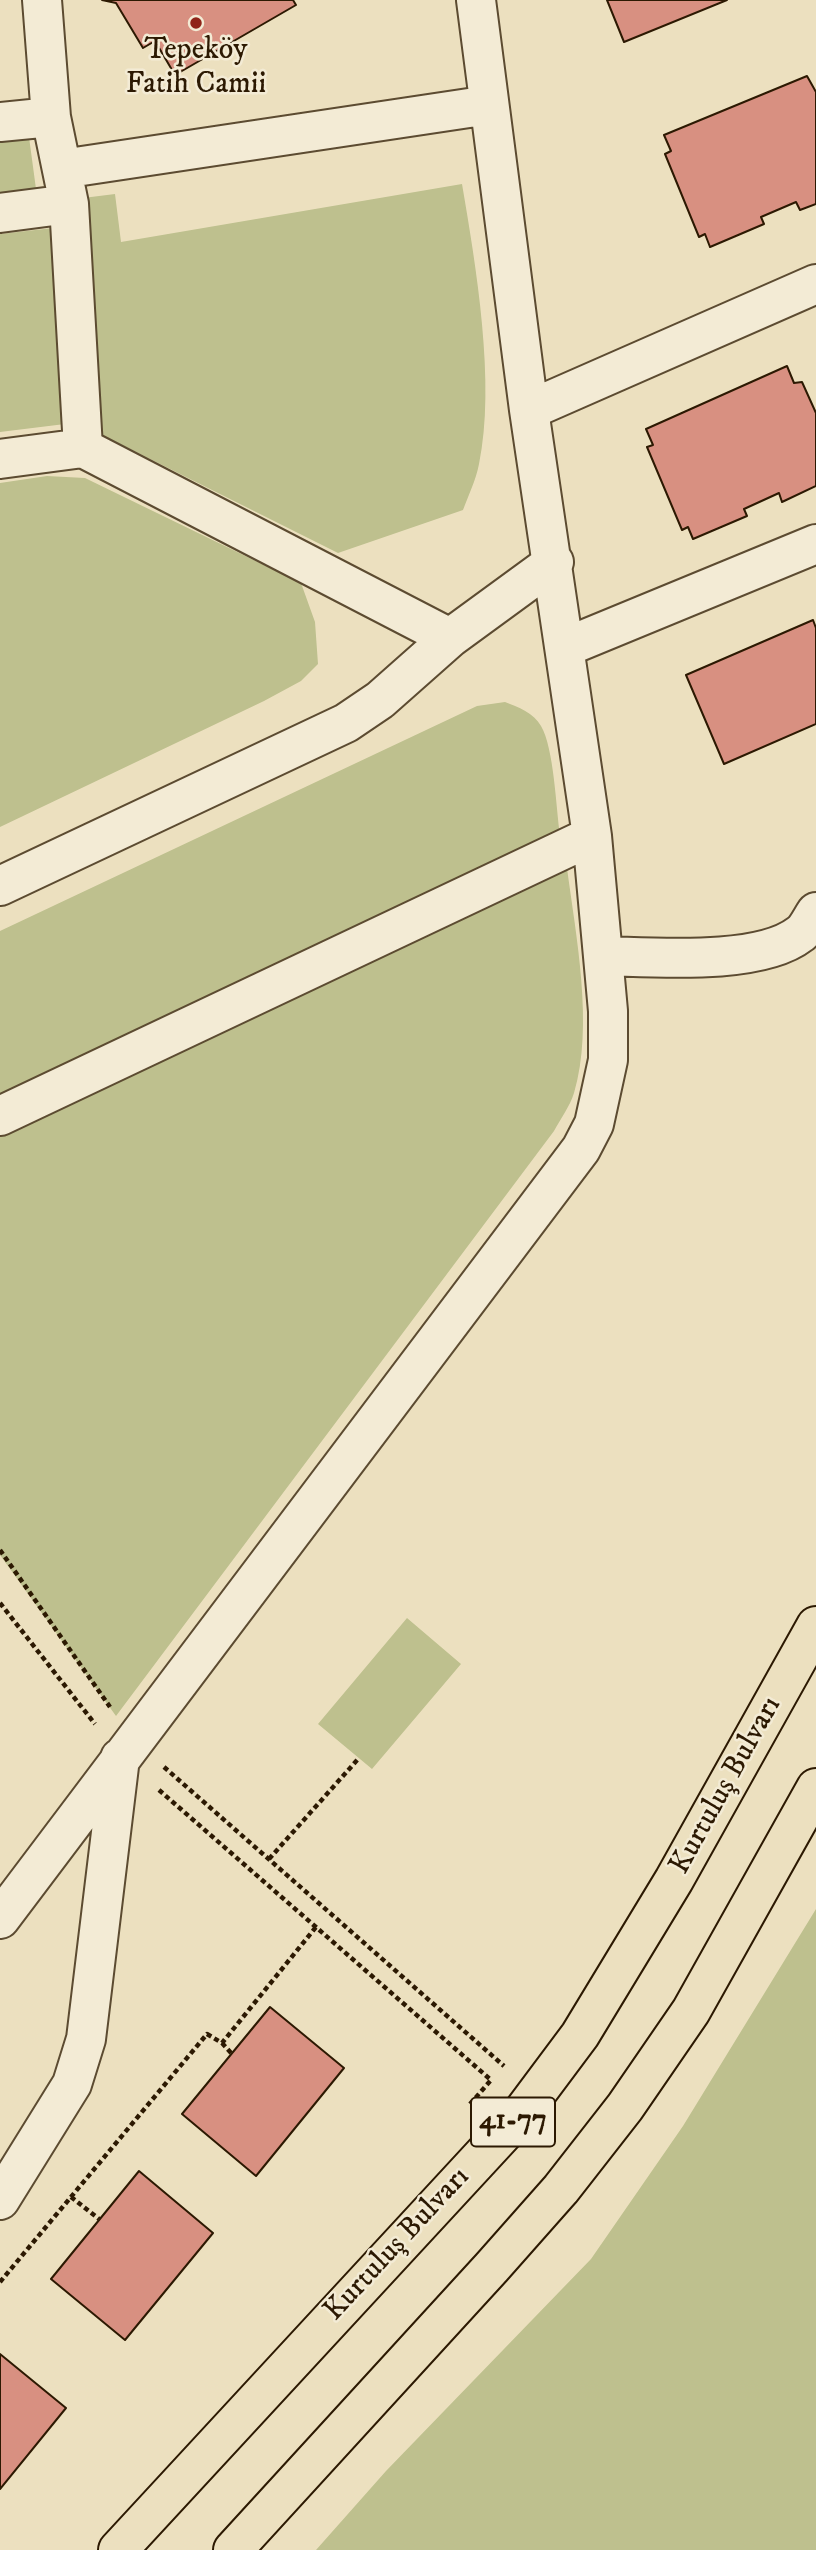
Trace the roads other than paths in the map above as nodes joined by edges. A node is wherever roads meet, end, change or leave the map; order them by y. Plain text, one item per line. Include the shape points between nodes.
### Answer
1 (42, 0) edge
2 (476, 0) edge
3 (489, 104) junction
4 (51, 117) junction
5 (0, 122) edge
6 (66, 186) junction
7 (0, 214) edge
8 (816, 284) edge
9 (529, 410) junction
10 (83, 448) junction
11 (0, 459) edge
12 (816, 544) edge
13 (554, 562) junction
14 (450, 638) junction
15 (566, 648) junction
16 (593, 836) junction
17 (0, 886) edge
18 (816, 912) edge
19 (603, 956) junction
20 (0, 1116) edge
21 (816, 1626) edge
22 (126, 1748) junction
23 (816, 1788) edge
24 (0, 1919) edge
25 (0, 2200) edge
26 (118, 2550) edge
27 (233, 2550) edge

1 - 4 street
2 - 3 street
3 - 6 street
3 - 9 street
4 - 5 street
4 - 6 street
6 - 7 street
6 - 10 street
8 - 9 street
9 - 13 street
10 - 11 street
10 - 14 street
12 - 15 street
13 - 14 street
13 - 15 street
14 - 17 street via 380,701 346,723
15 - 16 street
16 - 19 street
16 - 20 street
18 - 19 street via 801,934 743,953 706,958
19 - 22 street via 608,1060 594,1124 581,1149
21 - 26 highway, Kurtuluş Bulvarı / 41-77 via 638,1940 580,2035 521,2114
22 - 24 street
22 - 25 street via 86,2039 72,2084
23 - 27 highway, 41-77 via 691,2011 625,2108 492,2267

